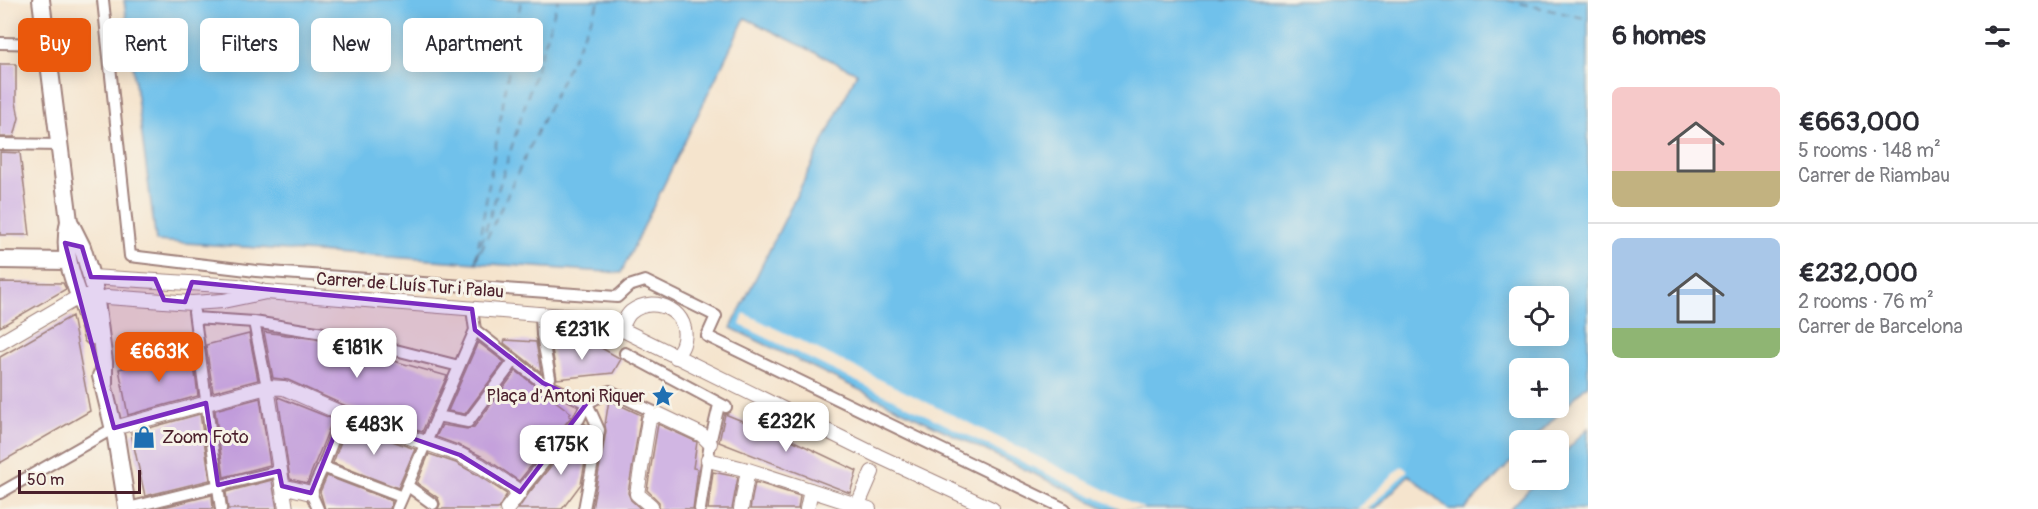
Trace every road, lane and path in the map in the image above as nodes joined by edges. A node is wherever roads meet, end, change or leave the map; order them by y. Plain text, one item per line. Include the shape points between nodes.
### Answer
1 (40, 0) edge
2 (103, 0) edge
3 (43, 18) edge
4 (0, 43) edge
5 (18, 43) edge
6 (51, 72) edge
7 (0, 144) edge
8 (60, 145) junction
9 (74, 245) junction
10 (0, 260) edge
11 (67, 261) junction
12 (91, 277) junction
13 (155, 279) junction
14 (192, 282) junction
15 (266, 292) junction
16 (94, 296) junction
17 (155, 300) junction
18 (192, 303) junction
19 (472, 309) junction
20 (541, 314) junction
21 (195, 318) junction
22 (254, 322) junction
23 (621, 329) junction
24 (475, 330) junction
25 (0, 343) edge
26 (625, 353) dead end
27 (676, 357) junction
28 (514, 361) junction
29 (459, 366) junction
30 (546, 380) junction
31 (267, 387) junction
32 (206, 403) junction
33 (587, 403) junction
34 (343, 414) junction
35 (437, 416) junction
36 (653, 416) junction
37 (114, 428) junction
38 (425, 443) junction
39 (710, 443) junction
40 (708, 460) junction
41 (323, 467) junction
42 (748, 470) junction
43 (279, 471) junction
44 (872, 472) dead end
45 (218, 485) junction
46 (282, 486) junction
47 (408, 486) junction
48 (811, 490) junction
49 (520, 492) junction
50 (0, 493) edge
51 (311, 493) junction
52 (402, 498) junction
53 (434, 504) dead end
54 (651, 506) dead end
55 (861, 507) edge
56 (126, 508) edge
57 (221, 509) edge
58 (286, 509) edge
59 (318, 509) edge
60 (398, 509) edge
61 (507, 509) edge
62 (584, 509) edge
63 (700, 509) edge
64 (741, 509) edge
65 (807, 509) edge
66 (992, 509) edge
67 (1065, 509) edge

1 - 3 street
2 - 67 street via 130,256 256,271 616,297 629,286 645,281 716,316 707,336
4 - 5 street
6 - 8 street
7 - 8 street
8 - 9 street
9 - 11 street
9 - 12 street
10 - 11 street
11 - 16 street
12 - 13 street, Carrer de Lluís Tur i Palau
12 - 16 street
13 - 14 street, Carrer de Lluís Tur i Palau
13 - 17 street via 162,291
14 - 15 street, Carrer de Lluís Tur i Palau
14 - 18 street via 186,292
15 - 18 street, Carrer de Lluís Tur i Palau
15 - 19 street, Carrer de Lluís Tur i Palau
16 - 17 street, Carrer de Lluís Tur i Palau
16 - 25 street
16 - 37 street via 104,384
17 - 18 street, Carrer de Lluís Tur i Palau
18 - 21 street
19 - 20 street, Carrer de Lluís Tur i Palau
19 - 24 street
20 - 23 street, Carrer de Lluís Tur i Palau via 589,318
20 - 30 street
21 - 22 street
21 - 32 street
22 - 29 street via 336,335
22 - 31 street
23 - 27 street, Carrer de Lluís Tur i Palau
23 - 27 street via 628,314 642,305 659,304 674,311 683,325 684,342
24 - 28 street
24 - 29 street
26 - 39 street via 724,404
27 - 66 street, Carrer de Lluís Tur i Palau
28 - 30 street
28 - 35 street via 468,422
29 - 35 street
30 - 33 street
31 - 32 street
31 - 34 street via 284,388
31 - 43 street
32 - 37 street
32 - 45 street
33 - 36 street via 610,391
33 - 49 street via 579,419
33 - 62 street via 599,430
34 - 38 street
34 - 41 street
35 - 38 street
36 - 39 street via 702,435
36 - 54 street via 637,495
37 - 50 street
37 - 56 street
38 - 47 street
38 - 49 street via 460,454
39 - 40 street
40 - 42 street
40 - 63 street
41 - 51 street
41 - 52 street
42 - 48 street
42 - 64 street
43 - 45 street
43 - 46 street
44 - 55 street
45 - 56 street
45 - 57 street
46 - 51 street
46 - 58 street
47 - 52 street
47 - 53 street
48 - 55 street
48 - 65 street
49 - 61 street
51 - 59 street
52 - 60 street

